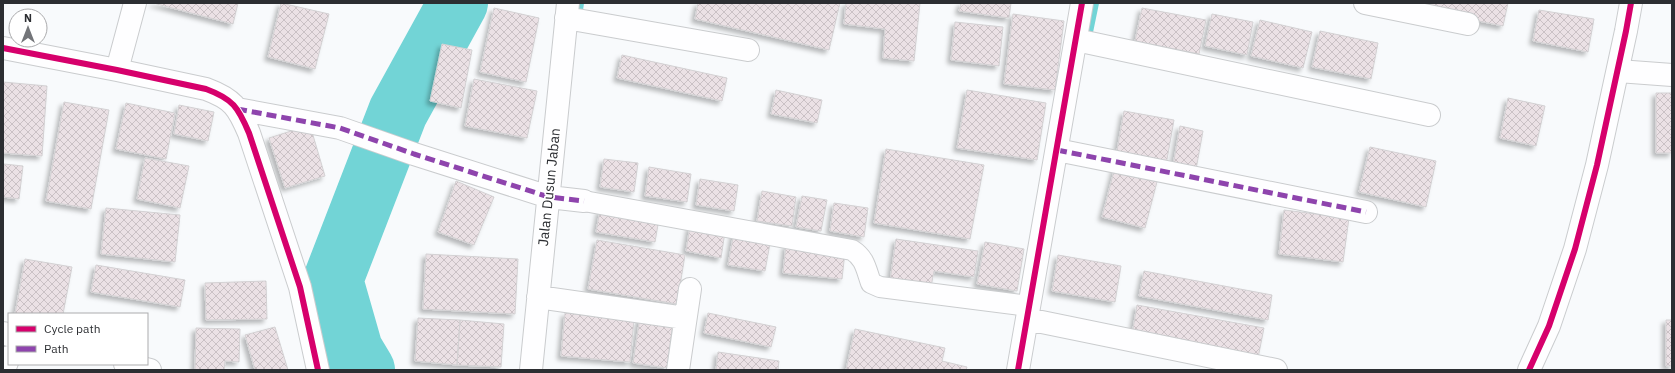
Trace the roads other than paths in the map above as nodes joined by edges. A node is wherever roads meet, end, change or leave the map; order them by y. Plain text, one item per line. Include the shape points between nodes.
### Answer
1 (135, 3) edge
2 (1082, 3) edge
3 (1365, 3) edge
4 (1631, 3) edge
5 (567, 11) edge
6 (1468, 24) dead end
7 (1076, 40) junction
8 (3, 48) edge
9 (748, 50) dead end
10 (117, 70) junction
11 (1618, 71) junction
12 (1672, 75) edge
13 (237, 109) junction
14 (1429, 115) dead end
15 (1057, 150) junction
16 (550, 197) junction
17 (584, 201) joint
18 (1366, 212) dead end
19 (690, 289) dead end
20 (545, 298) junction
21 (1028, 312) junction
22 (686, 318) junction
23 (8, 360) edge
24 (129, 365) edge
25 (4, 370) edge
26 (150, 370) edge
27 (318, 370) edge
28 (531, 370) edge
29 (678, 370) edge
30 (1018, 370) edge
31 (1276, 370) edge
32 (1529, 370) edge

1 - 10 street
2 - 7 street
3 - 6 street
4 - 11 street
5 - 9 street
5 - 16 street, Jalan Dusun Jaban
7 - 14 street
7 - 15 street
8 - 10 street
10 - 13 street via 206,89 233,102
11 - 12 street
11 - 32 street via 1575,250 1549,326
13 - 16 street via 340,128
13 - 27 street via 249,133 300,288
15 - 18 street
15 - 21 street
16 - 17 street
16 - 20 street, Jalan Dusun Jaban
17 - 21 lane via 852,250 866,263 871,282 880,288
19 - 22 street
20 - 22 street
20 - 28 street, Jalan Dusun Jaban
21 - 30 street
21 - 31 street
22 - 29 street
23 - 25 street
24 - 26 street

